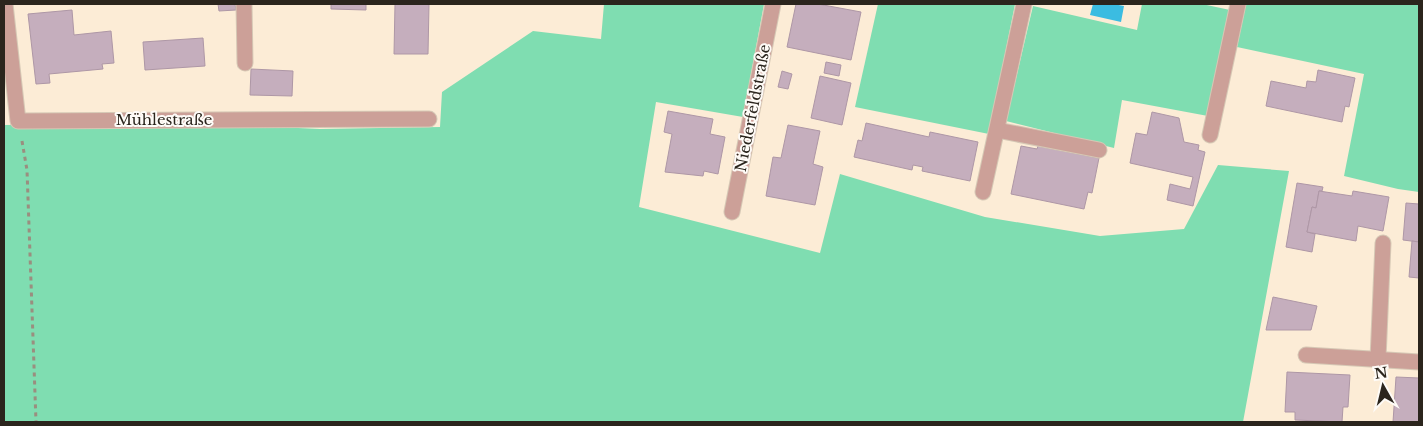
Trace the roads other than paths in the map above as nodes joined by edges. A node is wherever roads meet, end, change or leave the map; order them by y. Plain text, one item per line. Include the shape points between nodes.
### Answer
1 (5, 4) edge
2 (244, 4) edge
3 (773, 4) edge
4 (1024, 4) edge
5 (1238, 4) edge
6 (246, 63) dead end
7 (429, 119) dead end
8 (997, 130) junction
9 (1210, 135) dead end
10 (1099, 150) dead end
11 (983, 192) dead end
12 (732, 212) dead end
13 (1384, 243) dead end
14 (1306, 354) dead end
15 (1378, 360) junction
16 (1419, 362) edge

1 - 7 street, Mühlestraße via 18,121
2 - 6 street
3 - 12 street, Niederfeldstraße
4 - 8 street
5 - 9 street
8 - 10 street
8 - 11 street
13 - 15 street
14 - 15 street
15 - 16 street

